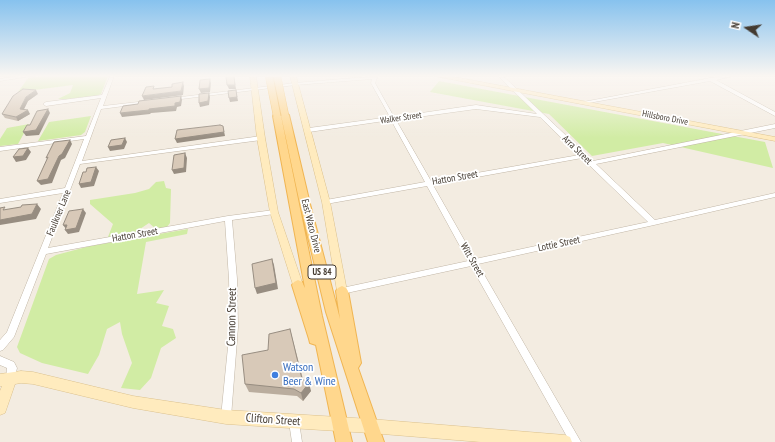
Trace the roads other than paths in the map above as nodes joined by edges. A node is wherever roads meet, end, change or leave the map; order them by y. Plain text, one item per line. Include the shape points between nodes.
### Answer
1 (104, 96) edge
2 (99, 97) edge
3 (198, 97) edge
4 (255, 97) edge
5 (275, 97) edge
6 (279, 97) edge
7 (299, 97) edge
8 (381, 97) edge
9 (521, 97) edge
10 (549, 97) edge
11 (618, 97) edge
12 (742, 97) edge
13 (169, 100) edge
14 (154, 101) edge
15 (583, 103) junction
16 (46, 104) dead end
17 (100, 108) junction
18 (775, 114) edge
19 (281, 115) junction
20 (541, 116) junction
21 (393, 119) junction
22 (775, 126) edge
23 (309, 130) junction
24 (744, 132) junction
25 (88, 137) junction
26 (261, 138) junction
27 (775, 139) edge
28 (0, 149) edge
29 (584, 156) junction
30 (78, 163) junction
31 (591, 163) junction
32 (428, 183) junction
33 (68, 190) junction
34 (775, 194) edge
35 (0, 201) edge
36 (326, 202) junction
37 (274, 212) junction
38 (228, 218) junction
39 (654, 223) junction
40 (43, 252) junction
41 (473, 263) junction
42 (298, 286) joint
43 (342, 291) junction
44 (0, 347) edge
45 (0, 360) edge
46 (328, 373) junction
47 (5, 379) edge
48 (359, 393) junction
49 (0, 408) edge
50 (226, 417) junction
51 (294, 422) junction
52 (339, 424) junction
53 (370, 426) junction
54 (297, 442) edge
55 (344, 442) edge
56 (376, 442) edge
57 (565, 442) edge
58 (576, 442) edge

1 - 17 street, Faulkner Lane
2 - 16 street
3 - 13 street
4 - 26 main road
5 - 19 main road, East Waco Drive / US 84, bridge
6 - 19 main road, East Waco Drive / US 84, bridge
7 - 23 main road, East Waco Drive
8 - 21 street, Witt Street
9 - 20 street, Arra Street
10 - 15 main road, Hillsboro Drive
11 - 15 street
12 - 18 street
14 - 17 street
15 - 24 main road, Hillsboro Drive
17 - 25 street, Faulkner Lane
19 - 46 main road, East Waco Drive / US 84
19 - 48 main road, East Waco Drive / US 84 via 332,312
20 - 21 street, Walker Street via 476,107
20 - 29 street, Arra Street
21 - 23 street, Walker Street
21 - 32 street, Witt Street
22 - 24 street
23 - 36 main road, East Waco Drive
24 - 27 main road, Hillsboro Drive
24 - 31 street
25 - 28 street
25 - 30 street, Faulkner Lane
26 - 30 street
26 - 37 main road
29 - 31 street, Arra Street
29 - 32 street, Hatton Street
30 - 33 street, Faulkner Lane
31 - 39 street, Arra Street
32 - 36 street, Hatton Street
32 - 41 street, Witt Street
33 - 35 street
33 - 40 street, Faulkner Lane
34 - 39 street, Lottie Street
36 - 43 main road, East Waco Drive
37 - 38 street, Hatton Street
37 - 42 main road
38 - 40 street, Hatton Street
38 - 50 street, Cannon Street via 234,327
39 - 41 street, Lottie Street
40 - 44 street, Faulkner Lane via 11,334
41 - 43 street, Lottie Street
41 - 58 street, Witt Street
42 - 46 main road
43 - 48 main road
45 - 47 street via 12,368
46 - 52 main road, East Waco Drive / US 84
47 - 49 main road
47 - 50 main road, Clifton Street via 33,378 133,402
48 - 53 main road, East Waco Drive / US 84
50 - 51 main road, Clifton Street
51 - 52 main road, Clifton Street
51 - 54 street
52 - 53 main road, Clifton Street
52 - 55 main road, East Waco Drive / US 84
53 - 56 main road, East Waco Drive / US 84
53 - 57 main road, Clifton Street

